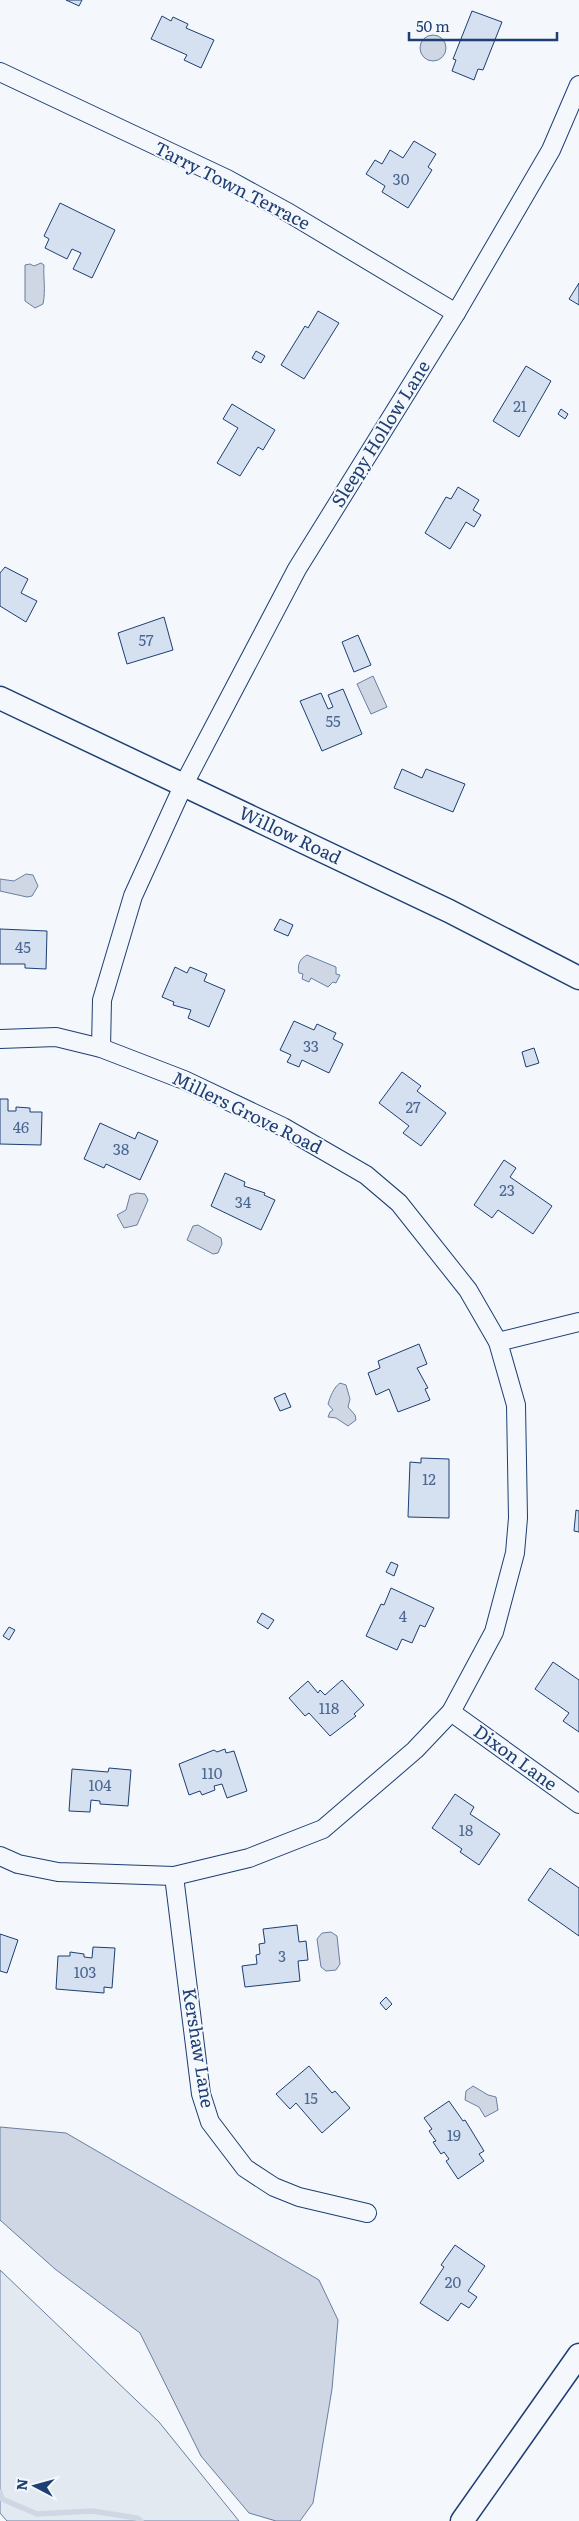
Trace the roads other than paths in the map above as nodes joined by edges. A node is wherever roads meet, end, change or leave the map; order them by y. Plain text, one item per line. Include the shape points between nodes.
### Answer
1 (0, 72) edge
2 (579, 85) edge
3 (456, 313) junction
4 (0, 698) edge
5 (184, 784) junction
6 (579, 978) edge
7 (0, 1039) edge
8 (101, 1048) junction
9 (579, 1322) edge
10 (498, 1342) junction
11 (452, 1712) junction
12 (579, 1804) edge
13 (0, 1856) edge
14 (174, 1876) junction
15 (367, 2213) dead end
16 (579, 2355) edge
17 (462, 2521) edge

1 - 3 street, Tarry Town Terrace via 227,179
2 - 3 street, Sleepy Hollow Lane via 551,150
3 - 5 street, Sleepy Hollow Lane via 297,569
4 - 5 street, Willow Road
5 - 6 street, Willow Road
5 - 8 street via 133,896 102,1000
7 - 8 street, Millers Grove Road via 56,1037
8 - 10 street, Millers Grove Road via 184,1080 283,1127 366,1176 399,1203 468,1290
9 - 10 street
10 - 11 street, Millers Grove Road via 516,1405 518,1518 515,1553 494,1632
11 - 12 street, Dixon Lane
11 - 14 street, Millers Grove Road via 416,1750 323,1829 249,1858
13 - 14 street, Millers Grove Road via 18,1864 58,1872
14 - 15 street, Kershaw Lane via 202,2094 210,2122 245,2168 274,2187 299,2197
16 - 17 street

